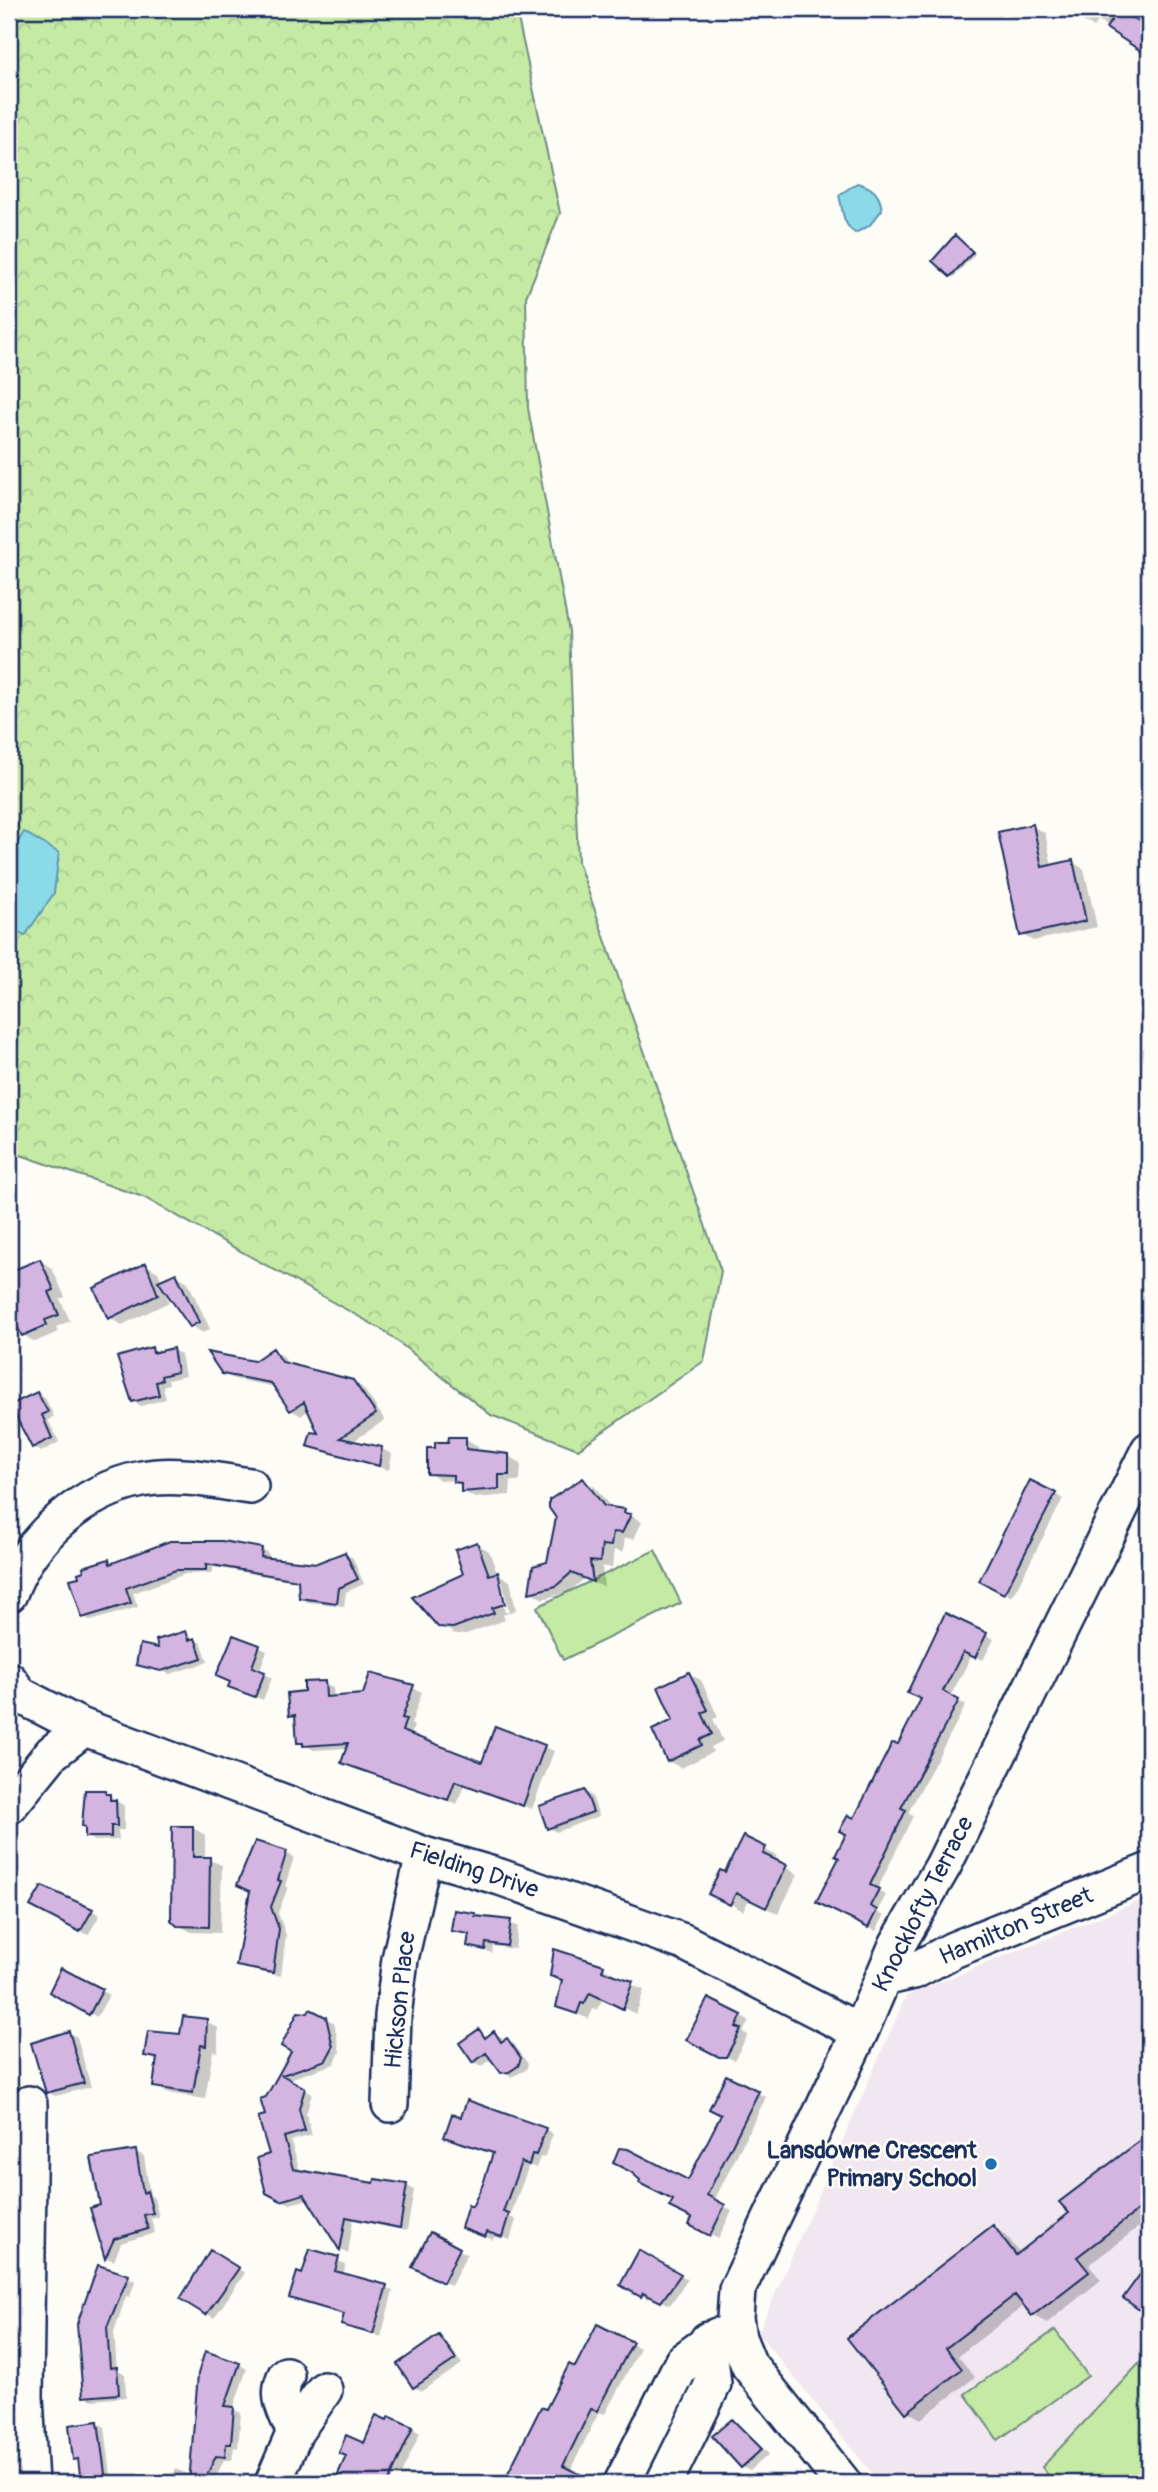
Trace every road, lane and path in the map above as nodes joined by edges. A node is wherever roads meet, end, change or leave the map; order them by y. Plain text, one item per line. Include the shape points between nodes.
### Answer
1 (1149, 1450) edge
2 (250, 1486) dead end
3 (9, 1594) edge
4 (9, 1680) edge
5 (80, 1726) junction
6 (9, 1806) edge
7 (424, 1855) junction
8 (1149, 1871) edge
9 (883, 1978) junction
10 (860, 2032) junction
11 (390, 2104) dead end
12 (23, 2118) edge
13 (723, 2339) junction
14 (286, 2375) dead end
15 (324, 2390) dead end
16 (295, 2432) junction
17 (22, 2474) edge
18 (273, 2483) edge
19 (622, 2483) edge
20 (664, 2483) edge
21 (843, 2483) edge

1 - 9 street, Knocklofty Terrace
2 - 3 street via 144,1478 114,1488 88,1501 41,1537
4 - 5 street, Fielding Drive via 20,1695
5 - 6 street
5 - 7 street, Fielding Drive
7 - 10 street, Fielding Drive via 684,1942
7 - 11 street, Hickson Place via 400,1959
8 - 9 street, Hamilton Street via 914,1970
9 - 10 street, Knocklofty Terrace
10 - 13 street, Knocklofty Terrace via 737,2290 735,2318
12 - 17 street
13 - 19 street via 683,2361
13 - 20 street, Knocklofty Terrace via 713,2384
13 - 21 street
14 - 16 street via 280,2398
15 - 16 street
16 - 18 street

